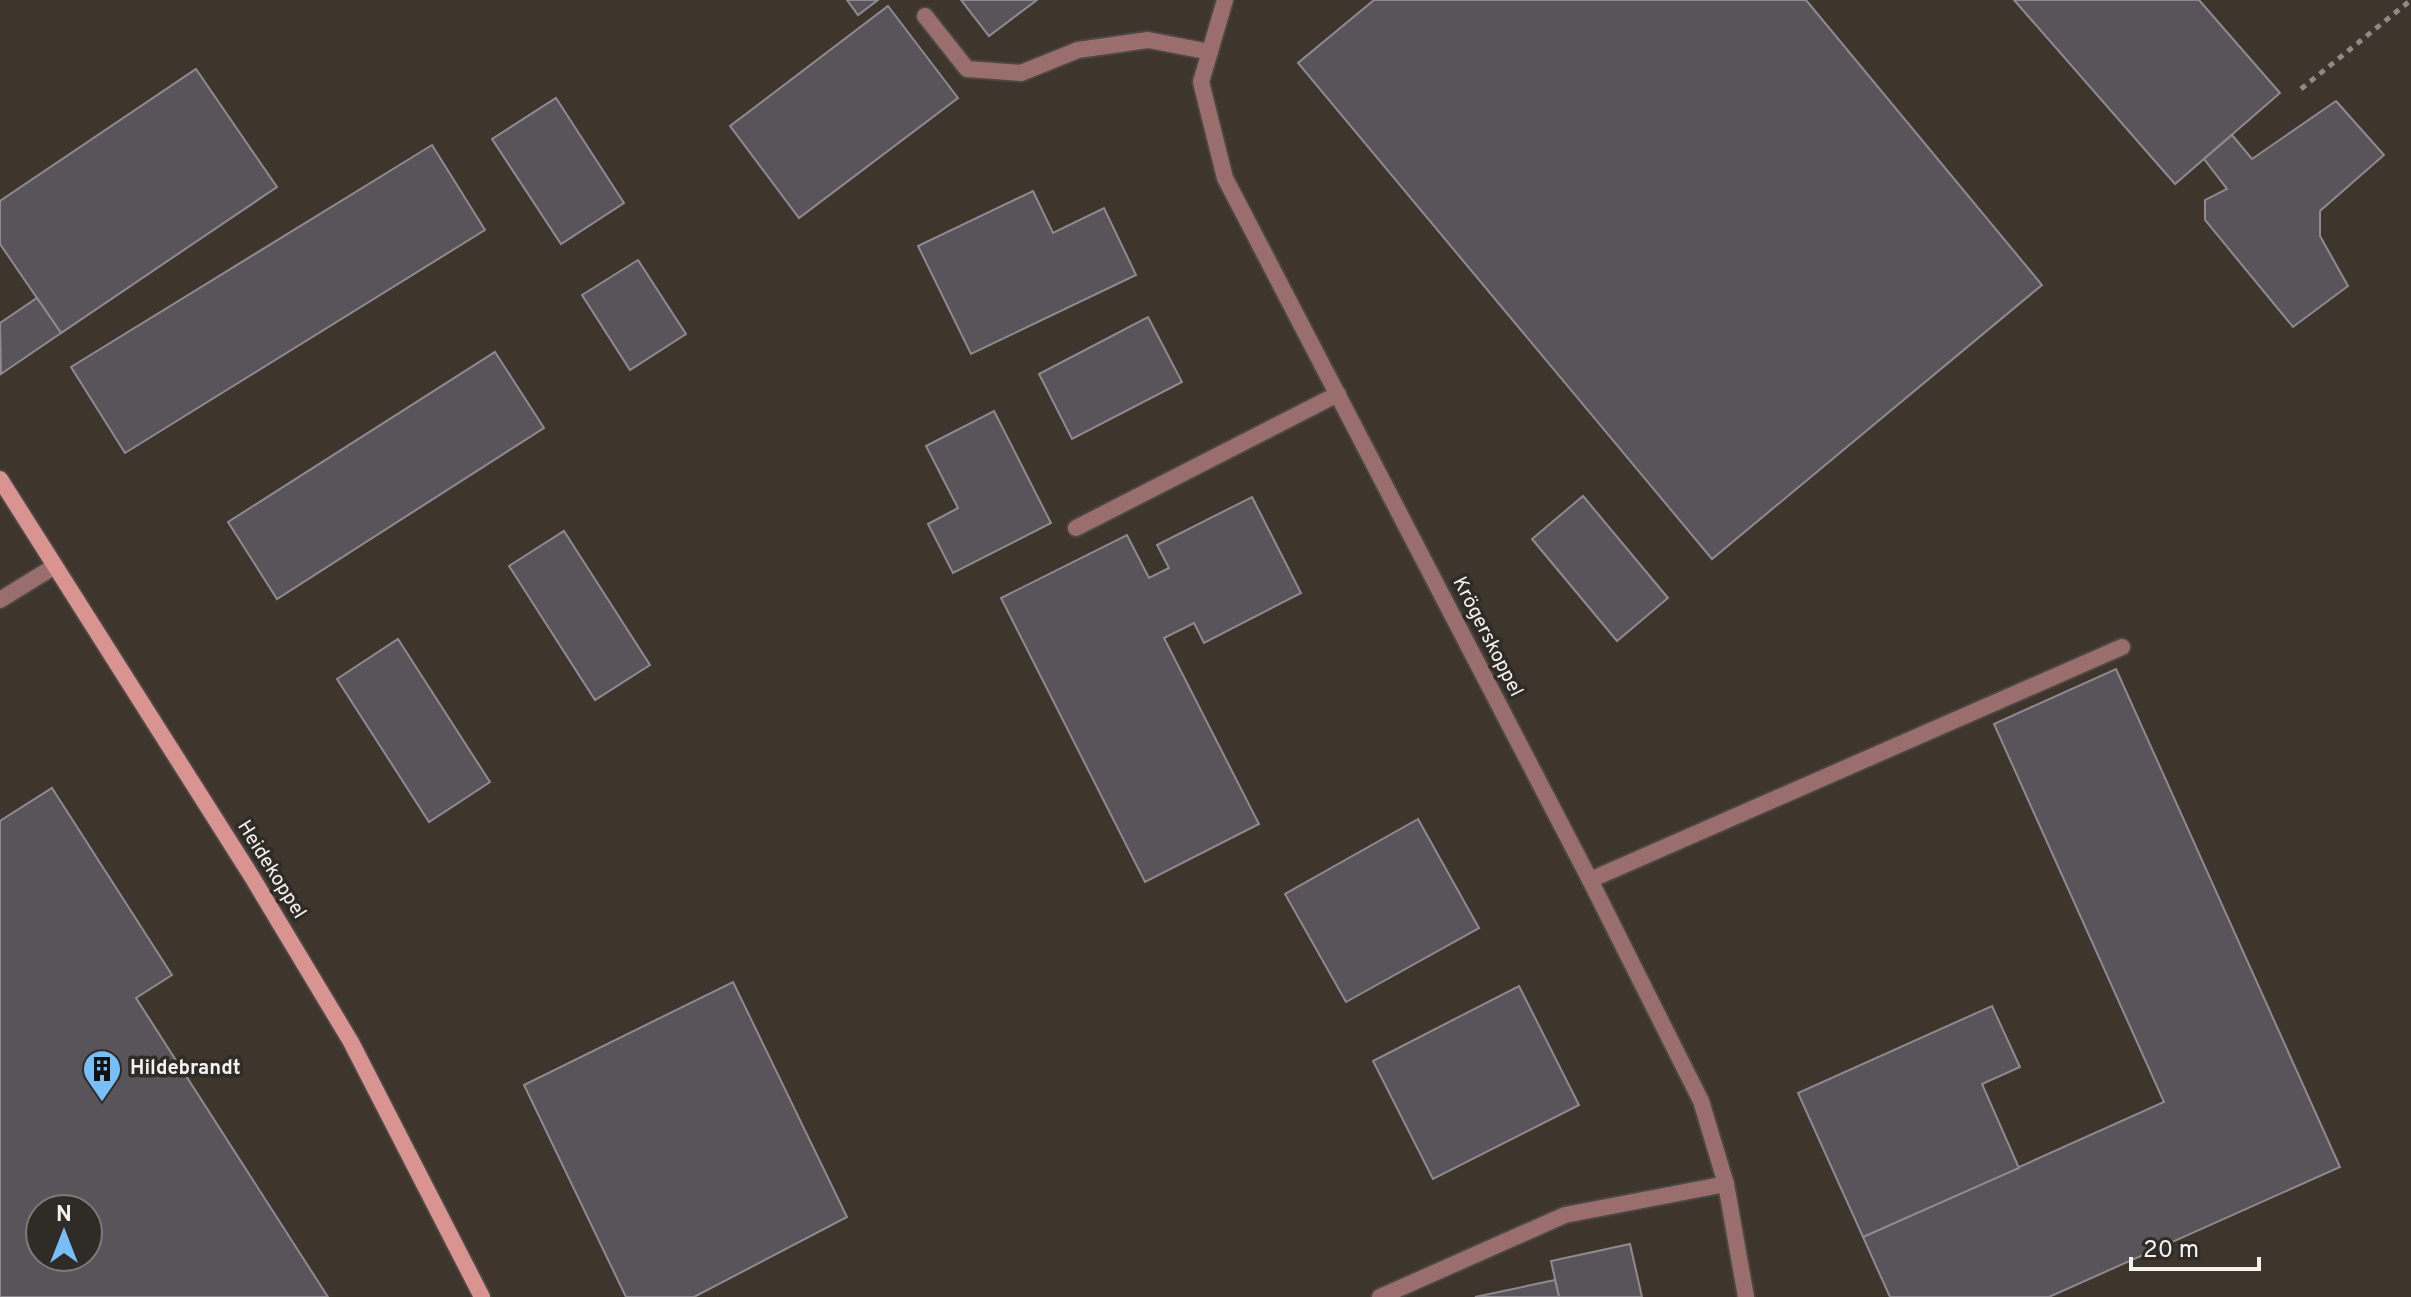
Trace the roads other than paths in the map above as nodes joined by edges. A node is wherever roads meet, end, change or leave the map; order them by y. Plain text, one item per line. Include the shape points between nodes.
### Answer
1 (1225, 0) edge
2 (925, 16) dead end
3 (1210, 52) junction
4 (1338, 394) junction
5 (0, 479) edge
6 (1076, 528) dead end
7 (55, 566) junction
8 (0, 600) edge
9 (2122, 647) dead end
10 (1590, 880) junction
11 (1726, 1184) junction
12 (482, 1297) edge
13 (1380, 1297) edge
14 (1746, 1297) edge

1 - 3 street, Krögerskoppel
2 - 3 street via 967,69 1021,73 1078,50 1148,40
3 - 4 street, Krögerskoppel via 1201,82 1225,178
4 - 6 street
4 - 10 street, Krögerskoppel
5 - 7 street, Heidekoppel
7 - 8 street
7 - 12 street, Heidekoppel via 351,1042
9 - 10 street
10 - 11 street, Krögerskoppel via 1701,1101
11 - 13 street via 1565,1215
11 - 14 street, Krögerskoppel

